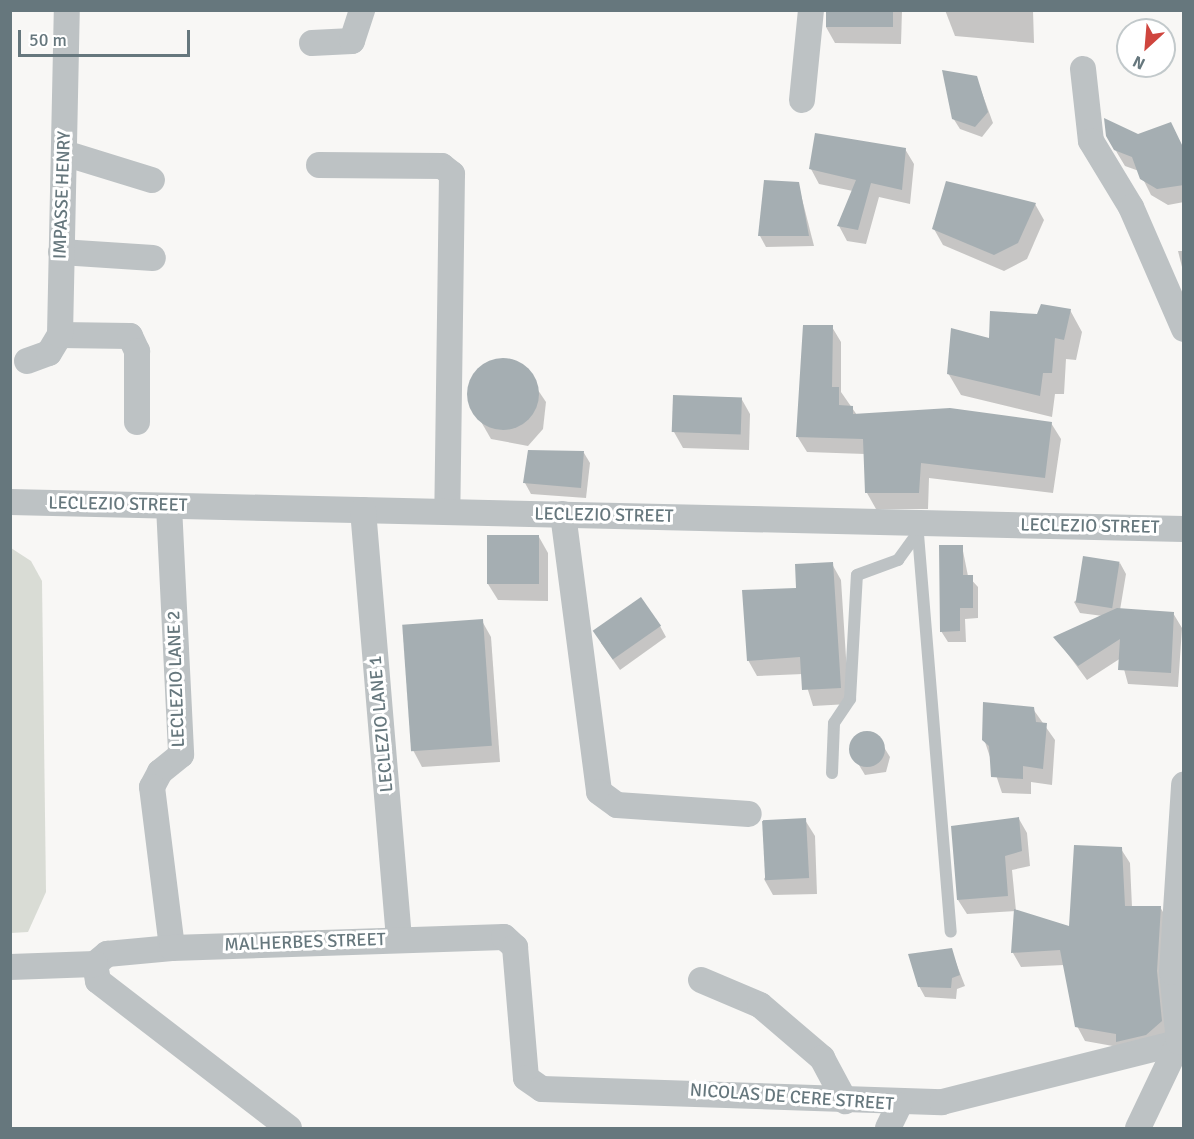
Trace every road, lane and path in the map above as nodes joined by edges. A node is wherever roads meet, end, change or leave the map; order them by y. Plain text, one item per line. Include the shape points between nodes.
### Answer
1 (66, 10) edge
2 (362, 10) edge
3 (811, 10) edge
4 (312, 43) dead end
5 (1083, 69) dead end
6 (802, 100) dead end
7 (64, 153) junction
8 (319, 165) dead end
9 (152, 180) dead end
10 (61, 252) junction
11 (153, 258) dead end
12 (1184, 329) edge
13 (60, 334) junction
14 (27, 361) dead end
15 (137, 422) dead end
16 (17, 502) edge
17 (169, 506) junction
18 (363, 510) junction
19 (447, 512) junction
20 (563, 514) junction
21 (917, 527) junction
22 (1184, 529) edge
23 (832, 772) dead end
24 (1184, 784) edge
25 (749, 814) dead end
26 (951, 932) dead end
27 (399, 938) junction
28 (515, 947) joint
29 (172, 948) junction
30 (95, 964) junction
31 (10, 967) edge
32 (700, 980) dead end
33 (1181, 1041) edge
34 (845, 1101) junction
35 (899, 1105) junction
36 (289, 1128) edge
37 (888, 1128) edge
38 (1138, 1128) edge

1 - 7 street, IMPASSE HENRY
2 - 4 street via 352,41
3 - 6 street
5 - 12 street via 1092,141 1136,216
7 - 9 street
7 - 10 street, IMPASSE HENRY
8 - 19 street via 442,166 452,174
10 - 11 street
10 - 13 street, IMPASSE HENRY
13 - 14 street via 49,353
13 - 15 street via 130,336 137,351
16 - 17 street, LECLEZIO STREET
17 - 18 street, LECLEZIO STREET
17 - 29 street, LECLEZIO LANE 2 via 181,756 160,772 152,787
18 - 19 street, LECLEZIO STREET
18 - 27 street, LECLEZIO LANE 1
19 - 20 street, LECLEZIO STREET
20 - 21 street, LECLEZIO STREET
20 - 25 street via 599,792 617,805
21 - 22 street, LECLEZIO STREET
21 - 23 lane via 898,560 857,575 850,699 834,723
21 - 26 lane
24 - 33 street via 1172,972
27 - 28 street, MALHERBES STREET via 504,937
27 - 29 street, MALHERBES STREET
28 - 34 street, NICOLAS DE CERE STREET via 526,1078 542,1089
29 - 30 street, MALHERBES STREET via 107,954
30 - 31 street
30 - 36 street via 98,981
32 - 34 street via 723,985 760,1005 822,1058
33 - 35 street, NICOLAS DE CERE STREET via 975,1096
33 - 38 street
34 - 35 street, NICOLAS DE CERE STREET
35 - 37 street

